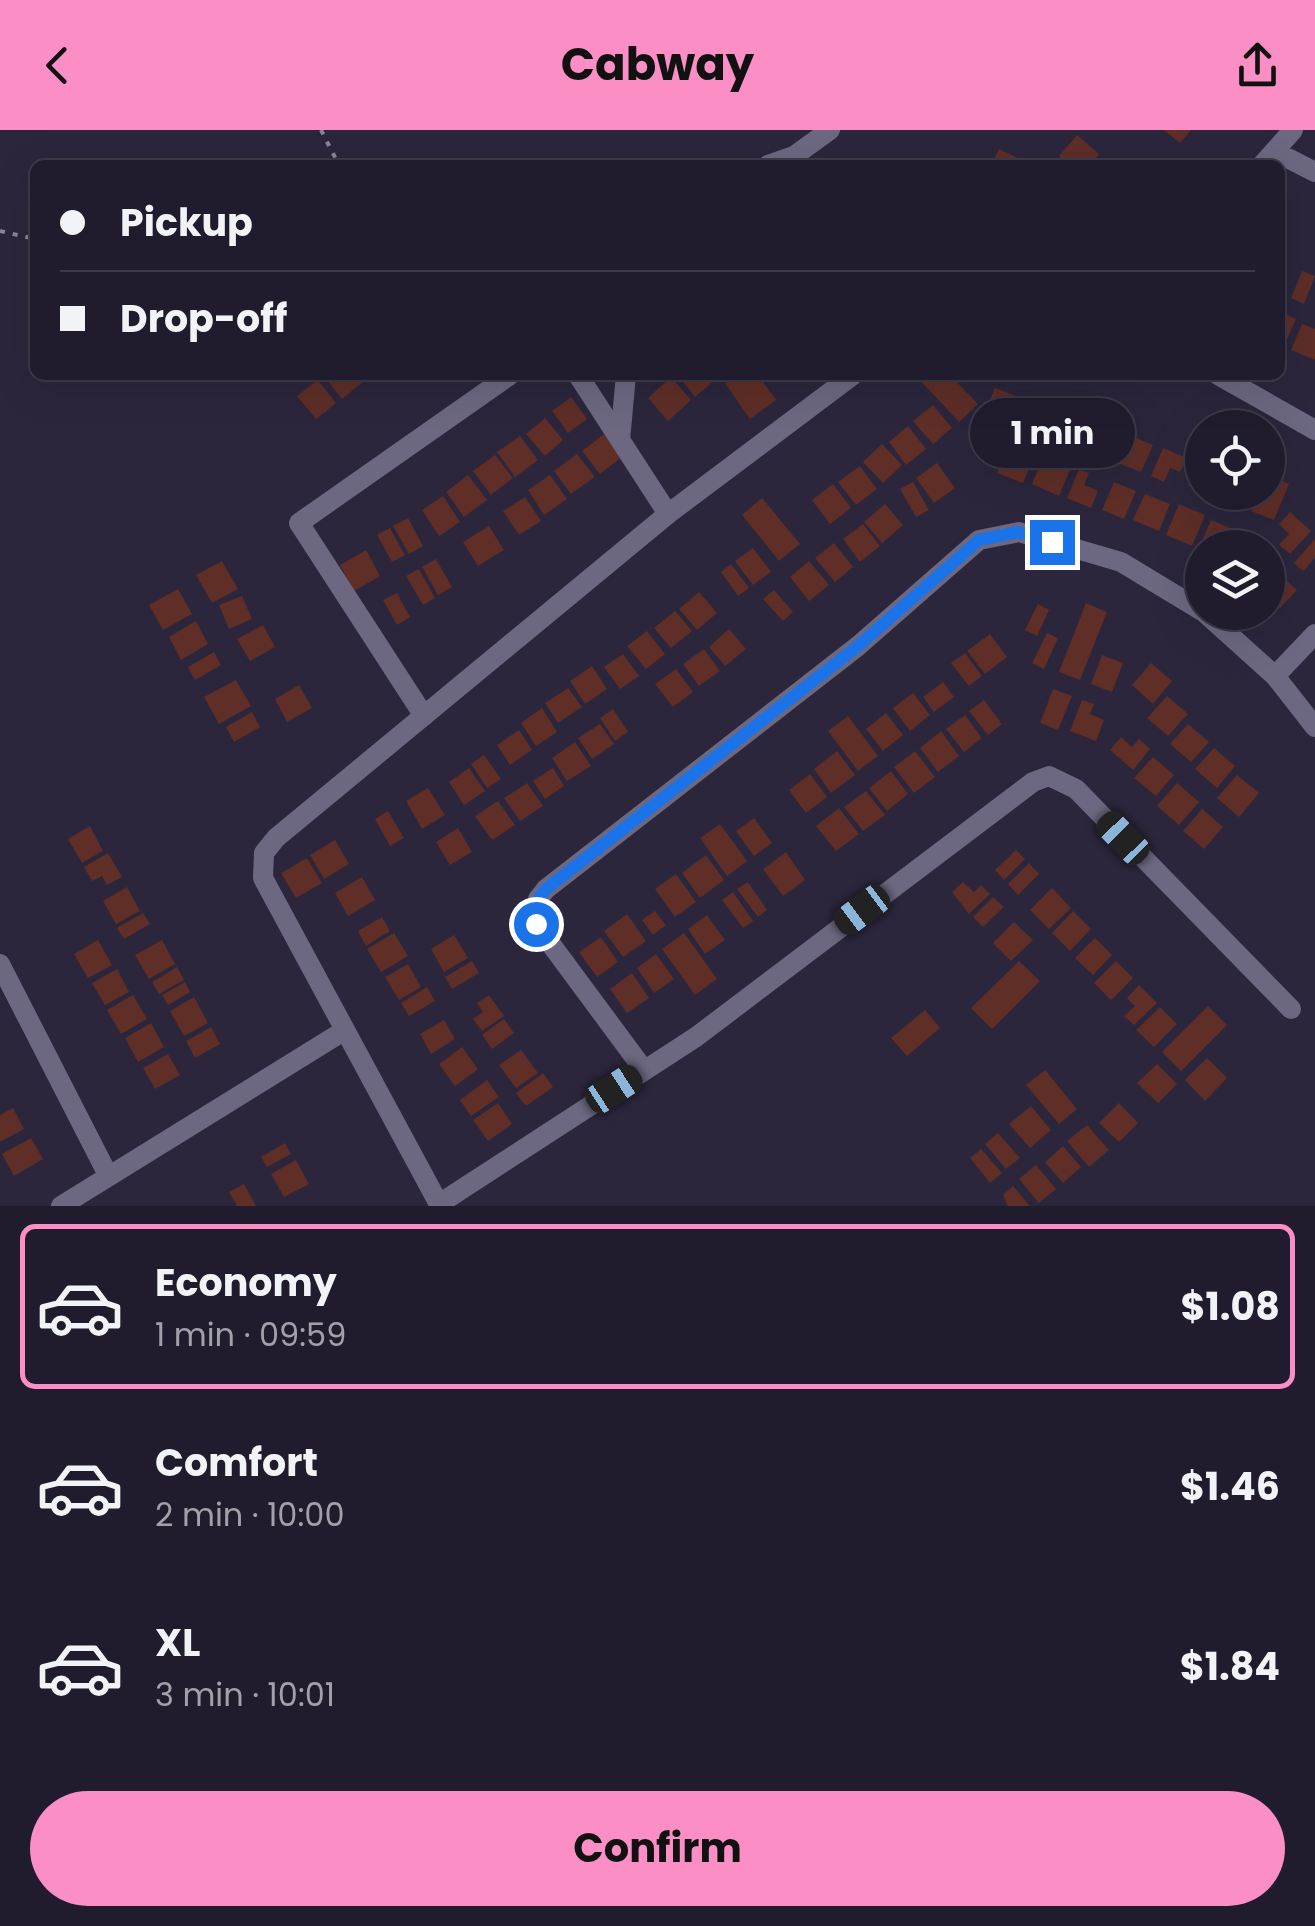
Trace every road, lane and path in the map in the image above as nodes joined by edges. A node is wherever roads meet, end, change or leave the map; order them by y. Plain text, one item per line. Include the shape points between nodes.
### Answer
1 (321, 130) edge
2 (830, 130) edge
3 (1293, 130) edge
4 (1268, 158) edge
5 (336, 160) edge
6 (782, 160) edge
7 (1285, 163) edge
8 (1315, 172) edge
9 (0, 231) edge
10 (30, 238) edge
11 (503, 380) edge
12 (581, 380) edge
13 (626, 380) edge
14 (846, 380) edge
15 (1227, 380) edge
16 (1315, 430) edge
17 (620, 440) junction
18 (668, 514) junction
19 (1185, 601) edge
20 (1223, 630) edge
21 (1315, 634) edge
22 (1275, 676) junction
23 (424, 716) junction
24 (1315, 727) edge
25 (0, 964) edge
26 (1291, 1009) dead end
27 (342, 1032) junction
28 (644, 1070) junction
29 (108, 1175) junction
30 (440, 1205) edge
31 (61, 1206) edge

1 - 5 path
2 - 6 street
3 - 4 street
7 - 8 street
9 - 10 path
11 - 23 street via 299,522
12 - 17 street
13 - 17 street
14 - 18 street
15 - 16 street
17 - 18 street
18 - 23 street
19 - 28 street via 1120,562 1018,532 979,540 858,646 546,889 536,924
20 - 22 street
21 - 22 street
22 - 24 street
23 - 27 street via 276,838 260,866
25 - 29 street
26 - 28 street via 1076,788 1049,776 1032,782
27 - 29 street
27 - 30 street
28 - 30 street
29 - 31 street

